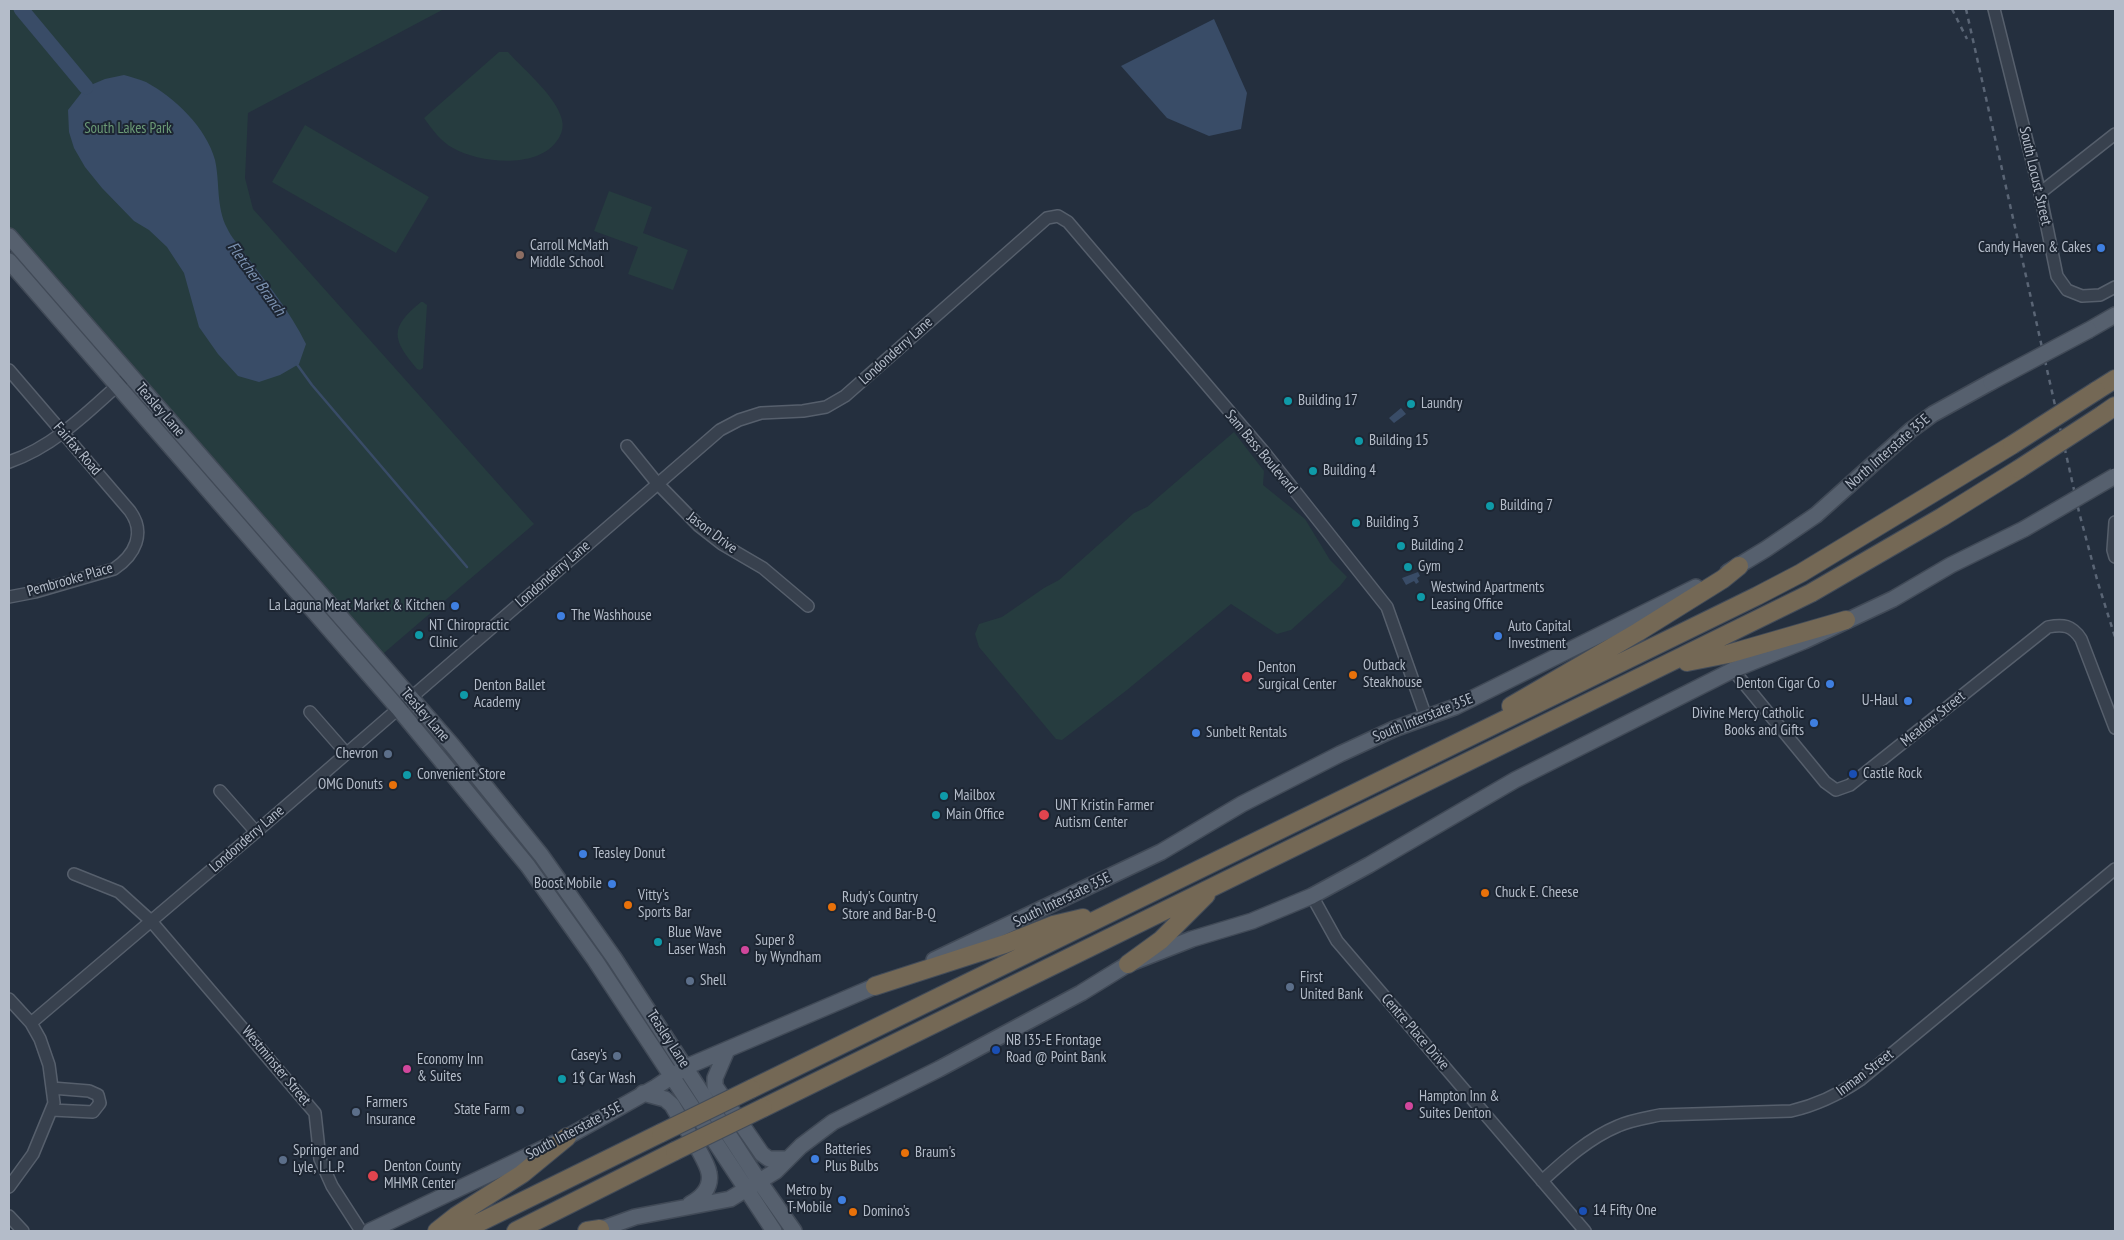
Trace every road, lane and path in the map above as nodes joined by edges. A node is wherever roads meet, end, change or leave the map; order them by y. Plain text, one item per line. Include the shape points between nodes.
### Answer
1 (1994, 9) edge
2 (2115, 134) edge
3 (2040, 193) junction
4 (1054, 217) joint
5 (9, 236) edge
6 (9, 261) edge
7 (2115, 287) edge
8 (2115, 315) edge
9 (9, 370) edge
10 (129, 375) junction
11 (2115, 379) edge
12 (117, 386) junction
13 (2108, 411) edge
14 (64, 432) junction
15 (627, 446) dead end
16 (9, 462) edge
17 (2115, 476) edge
18 (657, 483) junction
19 (2115, 522) edge
20 (138, 531) joint
21 (2115, 557) edge
22 (1744, 563) junction
23 (9, 597) edge
24 (808, 606) dead end
25 (1846, 620) junction
26 (1664, 666) junction
27 (1733, 670) junction
28 (410, 698) junction
29 (398, 708) junction
30 (310, 712) dead end
31 (1426, 717) junction
32 (2115, 728) edge
33 (346, 753) junction
34 (1433, 756) junction
35 (220, 790) dead end
36 (256, 832) junction
37 (541, 855) junction
38 (528, 866) junction
39 (2115, 869) edge
40 (74, 874) dead end
41 (1214, 887) junction
42 (1312, 896) junction
43 (1112, 910) junction
44 (151, 921) junction
45 (1128, 964) junction
46 (875, 986) junction
47 (9, 999) edge
48 (31, 1024) junction
49 (727, 1050) junction
50 (686, 1067) junction
51 (672, 1075) junction
52 (52, 1088) junction
53 (644, 1093) junction
54 (52, 1110) junction
55 (566, 1137) junction
56 (787, 1158) junction
57 (759, 1181) junction
58 (1542, 1181) junction
59 (9, 1187) edge
60 (746, 1190) junction
61 (684, 1207) junction
62 (9, 1216) edge
63 (23, 1231) edge
64 (361, 1231) edge
65 (370, 1231) edge
66 (437, 1231) edge
67 (462, 1231) edge
68 (516, 1231) edge
69 (594, 1231) edge
70 (774, 1231) edge
71 (794, 1231) edge
72 (1585, 1231) edge

1 - 3 street, South Locust Street
2 - 3 street
3 - 7 street, South Locust Street via 2060,281 2071,293 2082,296 2100,295
4 - 18 street, Londonderry Lane via 1047,218 845,396 826,407 761,413 739,420 720,430
4 - 31 street, Sam Bass Boulevard via 1068,222 1174,345 1387,607
5 - 10 main road, Teasley Lane
6 - 12 main road, Teasley Lane
8 - 22 main road, North Interstate 35E, bridge via 1932,414 1816,515
9 - 14 street, Fairfax Road
10 - 12 street
10 - 28 main road, Teasley Lane
11 - 34 highway, bridge via 1801,573
12 - 14 street
12 - 29 main road, Teasley Lane
13 - 26 highway, bridge via 1942,517 1811,593
14 - 16 street via 28,456
14 - 20 street, Fairfax Road via 136,519
15 - 18 street, Jason Drive
17 - 25 main road, bridge via 2024,529 1951,565 1893,599
18 - 24 street, Jason Drive via 699,526 763,568
18 - 28 street, Londonderry Lane
19 - 21 street
20 - 23 street, Pembrooke Place via 134,550 114,569
22 - 31 main road, South Interstate 35E via 1455,707
22 - 34 highway via 1689,601 1489,718
25 - 26 highway via 1728,654
25 - 27 main road
26 - 41 highway
27 - 32 street, Meadow Street via 1830,788 1836,790 1850,785 2048,627 2062,624 2074,629 2081,639
27 - 42 main road via 1515,780
28 - 29 street, Londonderry Lane
28 - 37 main road, Teasley Lane
29 - 33 street, Londonderry Lane
29 - 38 main road, Teasley Lane
30 - 33 street
31 - 46 main road, South Interstate 35E via 1340,754 1242,804 1146,860
33 - 36 street, Londonderry Lane
34 - 43 highway
35 - 36 street
36 - 44 street, Londonderry Lane
37 - 38 main road
37 - 50 main road, Teasley Lane
38 - 51 main road, Teasley Lane
39 - 58 street, Inman Street via 1860,1080 1834,1097 1791,1111 1660,1116 1632,1121 1576,1151
40 - 44 street, Westminster Street via 119,892
41 - 45 highway via 1161,940
41 - 68 highway, bridge
42 - 45 main road via 1252,921
42 - 58 street, Centre Place Drive via 1337,941
43 - 46 highway via 1053,925
43 - 67 highway, bridge
44 - 48 street, Londonderry Lane
44 - 64 street, Westminster Street via 315,1113 320,1159 332,1186
45 - 56 main road via 1081,993 939,1069 838,1119
46 - 49 main road, South Interstate 35E
47 - 48 street
48 - 52 street via 49,1065
49 - 50 main road, South Interstate 35E
49 - 56 main road via 715,1078 715,1086 762,1154 768,1159
50 - 51 main road, South Interstate 35E
50 - 57 main road, Teasley Lane
51 - 53 main road, South Interstate 35E
51 - 60 main road, Teasley Lane
52 - 54 street
52 - 54 street via 89,1090 98,1095 100,1103 93,1112
53 - 55 main road, South Interstate 35E
53 - 61 main road via 665,1098 672,1105 710,1172 706,1191 698,1200
54 - 59 street via 33,1154
55 - 65 main road, South Interstate 35E
55 - 66 highway via 522,1174
56 - 57 main road via 776,1171
57 - 60 main road
57 - 71 main road, Teasley Lane
58 - 72 street, Centre Place Drive
60 - 61 main road via 730,1199
60 - 70 main road, Teasley Lane
61 - 69 main road
62 - 63 street

